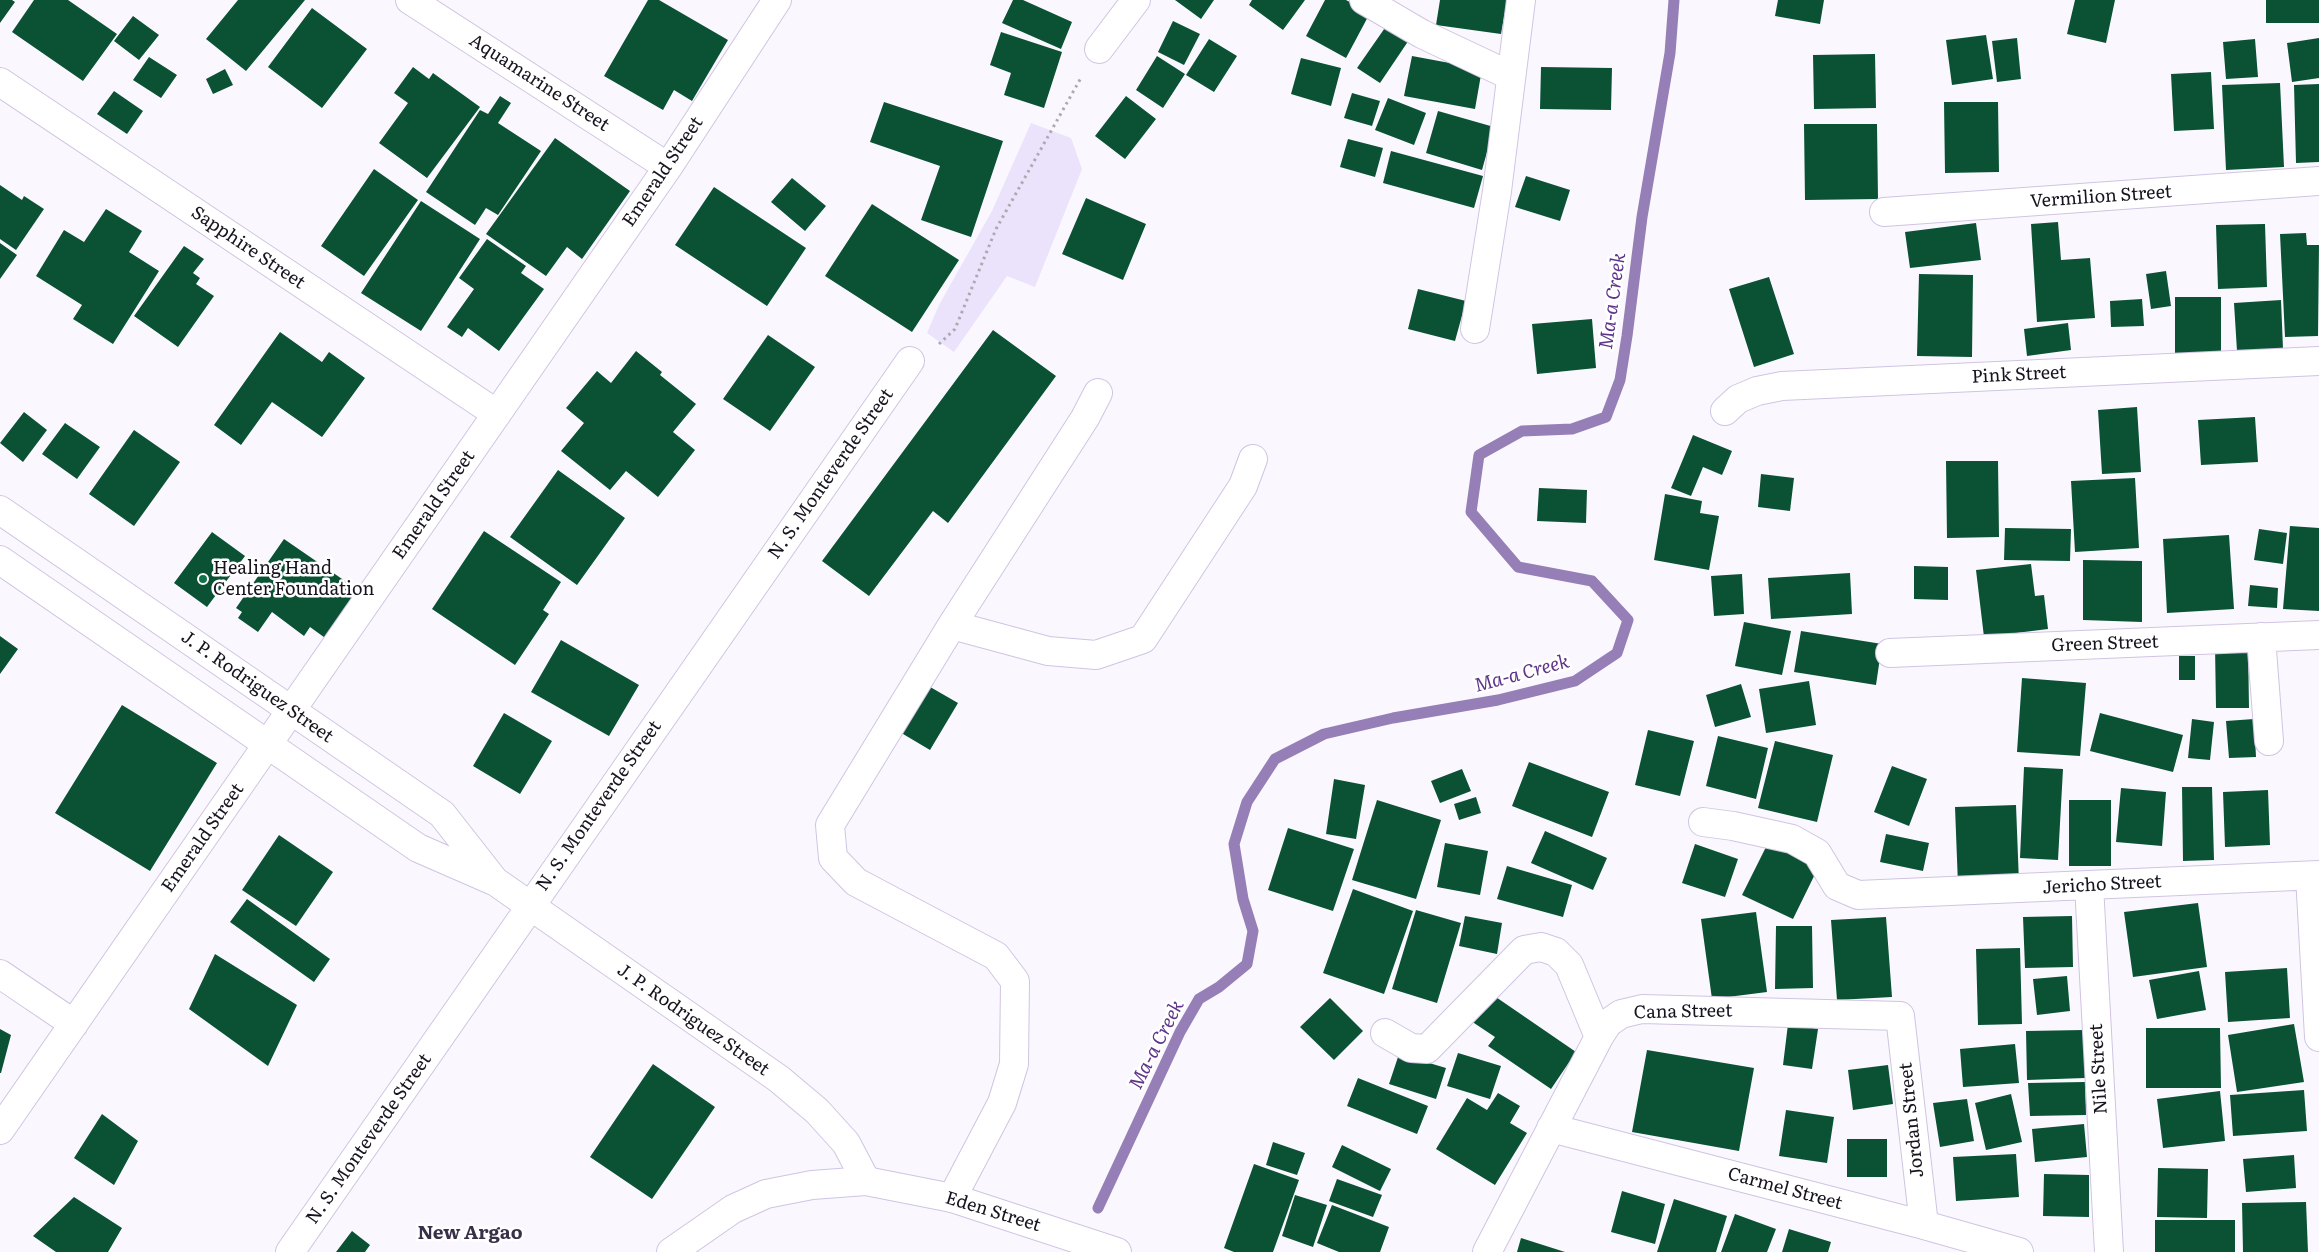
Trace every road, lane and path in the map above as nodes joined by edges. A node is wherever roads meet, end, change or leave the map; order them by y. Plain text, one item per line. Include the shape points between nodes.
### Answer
1 (410, 0) edge
2 (777, 0) edge
3 (1136, 0) edge
4 (1364, 0) edge
5 (1521, 0) edge
6 (1100, 49) joint
7 (1511, 76) junction
8 (0, 82) edge
9 (668, 167) junction
10 (2319, 181) edge
11 (1884, 212) dead end
12 (1475, 329) dead end
13 (910, 361) joint
14 (2319, 361) edge
15 (1098, 393) dead end
16 (1725, 411) dead end
17 (497, 414) junction
18 (1253, 459) dead end
19 (0, 510) edge
20 (24, 526) junction
21 (0, 560) edge
22 (952, 625) junction
23 (2319, 635) edge
24 (2260, 637) junction
25 (1890, 653) dead end
26 (291, 710) junction
27 (2269, 741) dead end
28 (268, 744) junction
29 (1703, 822) dead end
30 (2314, 876) edge
31 (496, 882) junction
32 (2089, 885) junction
33 (529, 906) junction
34 (0, 974) edge
35 (1900, 1016) joint
36 (74, 1024) junction
37 (1385, 1033) dead end
38 (1599, 1037) junction
39 (2319, 1037) edge
40 (1551, 1128) junction
41 (0, 1130) edge
42 (866, 1181) junction
43 (952, 1198) junction
44 (1924, 1225) junction
45 (290, 1252) edge
46 (671, 1252) edge
47 (1117, 1252) edge
48 (1487, 1252) edge
49 (2019, 1252) edge
50 (2109, 1252) edge

1 - 9 street, Aquamarine Street
2 - 9 street, Emerald Street
3 - 6 street
4 - 7 street via 1422,34
5 - 7 street
6 - 13 path via 996,229 955,329 946,340
7 - 12 street
8 - 17 street, Sapphire Street
9 - 17 street, Emerald Street
10 - 11 street, Vermilion Street
13 - 33 street, N. S. Monteverde Street
14 - 16 street, Pink Street via 1782,386 1738,399
15 - 22 street
17 - 26 street, Emerald Street
18 - 22 street via 1243,486 1143,639 1096,655 1048,651
19 - 20 street, J. P. Rodriguez Street
20 - 21 street
20 - 26 street, J. P. Rodriguez Street
21 - 28 street, J. P. Rodriguez Street
22 - 43 street via 830,825 833,858 856,882 996,956 1015,981 1014,1064 1002,1103
23 - 24 street, Green Street
24 - 25 street, Green Street
24 - 27 street
26 - 28 street, Emerald Street
26 - 31 street, J. P. Rodriguez Street via 442,814
28 - 31 street, J. P. Rodriguez Street via 418,848
28 - 36 street, Emerald Street
29 - 32 street, Jericho Street via 1792,839 1817,853 1837,886 1858,895
30 - 32 street, Jericho Street
30 - 39 street
31 - 33 street, J. P. Rodriguez Street
32 - 50 street, Nile Street
33 - 42 street, J. P. Rodriguez Street via 779,1079 817,1111 846,1143
33 - 45 street, N. S. Monteverde Street
34 - 36 street
35 - 38 street, Cana Street via 1642,1009 1621,1014 1608,1023
35 - 44 street, Jordan Street
36 - 41 street, Emerald Street
37 - 38 street via 1411,1048 1427,1049 1524,950 1540,947 1556,952 1569,965
38 - 40 street, Cana Street
40 - 44 street, Carmel Street
40 - 48 street, Cana Street
42 - 43 street, Eden Street
42 - 46 street, Eden Street via 812,1185 766,1194 733,1209
43 - 47 street, Eden Street
44 - 49 street, Carmel Street

